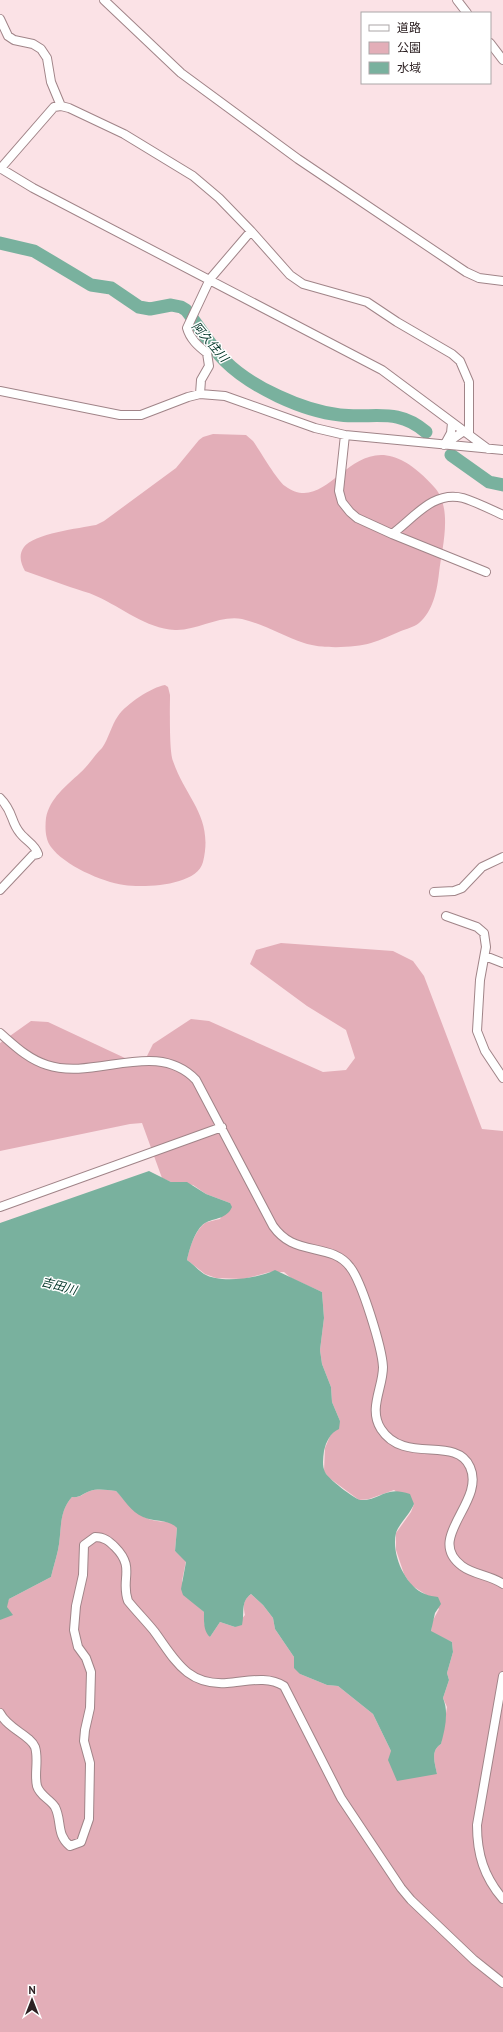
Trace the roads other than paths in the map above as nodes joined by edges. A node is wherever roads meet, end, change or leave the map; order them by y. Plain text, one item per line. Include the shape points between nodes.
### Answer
1 (104, 0) edge
2 (457, 0) edge
3 (466, 12) edge
4 (0, 19) edge
5 (491, 44) edge
6 (503, 60) edge
7 (61, 106) junction
8 (0, 169) edge
9 (251, 231) junction
10 (210, 279) junction
11 (503, 281) edge
12 (0, 391) edge
13 (200, 394) junction
14 (452, 423) junction
15 (467, 433) junction
16 (344, 435) junction
17 (444, 445) junction
18 (488, 449) junction
19 (503, 450) edge
20 (503, 515) edge
21 (392, 534) junction
22 (486, 572) dead end
23 (0, 798) edge
24 (503, 858) edge
25 (0, 890) edge
26 (434, 892) dead end
27 (446, 916) dead end
28 (485, 956) junction
29 (503, 963) edge
30 (0, 1033) edge
31 (503, 1078) edge
32 (222, 1127) junction
33 (0, 1208) edge
34 (503, 1584) edge
35 (503, 1676) edge
36 (0, 1713) edge
37 (503, 1899) edge
38 (503, 1983) edge

1 - 11 street via 181,74 298,159 466,272 479,278
2 - 3 street
4 - 7 street via 8,36 41,49 47,58 51,82
5 - 6 street
7 - 8 street via 54,107
7 - 9 street via 124,134 193,176
8 - 10 street
9 - 10 street
9 - 15 street via 290,276 303,284 367,302 443,347 460,361 469,382
10 - 13 street via 187,328 195,343 207,353 209,366 201,380
10 - 14 street via 382,370
12 - 13 street via 133,416
13 - 16 street via 224,396 315,428
14 - 15 street
14 - 17 street via 451,433
15 - 17 street
15 - 18 street
16 - 17 street
16 - 21 street via 339,491 342,502 357,518
17 - 18 street
18 - 19 street
20 - 21 street via 464,498 446,496 427,505
21 - 22 street
23 - 25 street via 9,806 18,830 36,846 38,854
24 - 26 street via 482,867 462,888
27 - 28 street via 477,927 484,933
28 - 29 street
28 - 31 street via 480,980 477,1031 485,1051
30 - 32 street via 23,1053 56,1067 157,1061 179,1066 192,1075 201,1087
32 - 33 street
32 - 34 street via 267,1218 278,1232 292,1243 340,1257 352,1268 381,1355 382,1378 376,1400 380,1428 389,1438 402,1446 448,1451 467,1462 473,1476 473,1489 451,1534 450,1549 462,1566
35 - 37 street via 476,1825 477,1844 482,1862 489,1880
36 - 38 street via 7,1723 32,1742 36,1751 38,1791 55,1807 60,1832 66,1842 70,1846 78,1845 84,1839 89,1819 90,1763 84,1742 90,1708 91,1678 90,1666 75,1637 74,1621 83,1575 84,1545 95,1538 105,1539 120,1553 126,1563 128,1600 180,1667 198,1679 214,1684 268,1680 284,1686 342,1798 401,1888 474,1960

